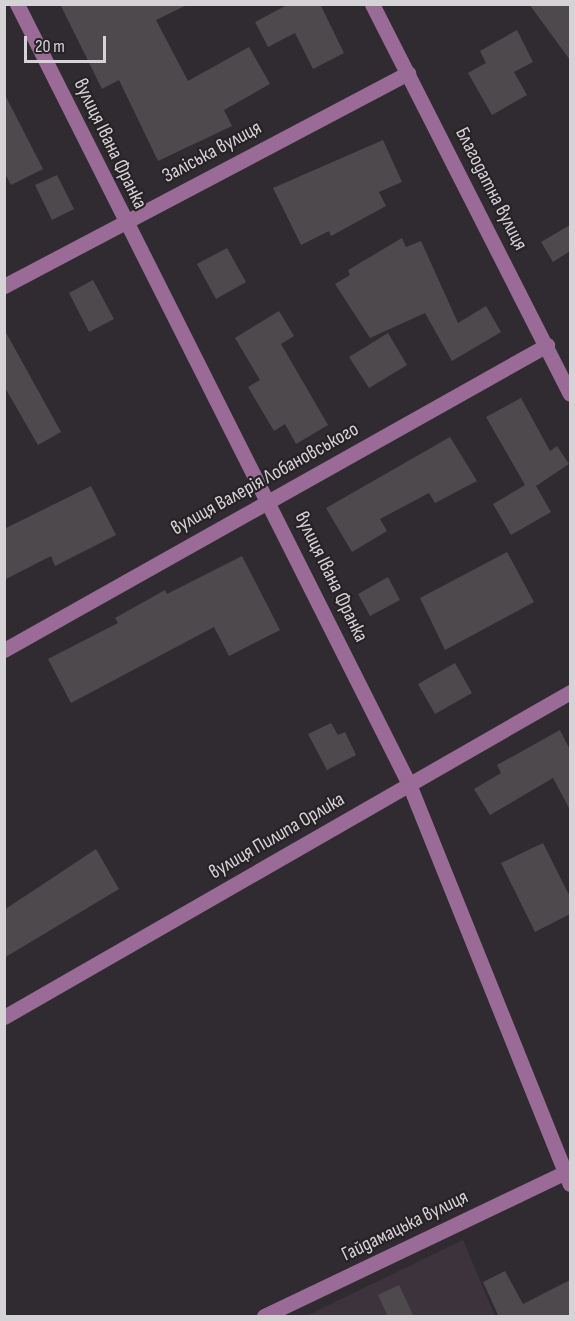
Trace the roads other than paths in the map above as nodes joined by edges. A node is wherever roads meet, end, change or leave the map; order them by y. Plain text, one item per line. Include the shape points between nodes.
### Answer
1 (17, 4) edge
2 (372, 4) edge
3 (408, 73) junction
4 (124, 221) junction
5 (4, 286) edge
6 (547, 345) junction
7 (570, 394) edge
8 (270, 500) junction
9 (4, 650) edge
10 (570, 692) edge
11 (409, 784) junction
12 (4, 1017) edge
13 (567, 1179) edge
14 (264, 1317) edge

1 - 4 street, вулиця Івана Франка
2 - 3 street, Благодатна вулиця
3 - 4 street, Заліська вулиця
3 - 6 street, Благодатна вулиця
4 - 5 street, Заліська вулиця
4 - 8 street, вулиця Івана Франка
6 - 7 street, Благодатна вулиця
6 - 8 street, вулиця Валерія Лобановського
8 - 9 street, вулиця Валерія Лобановського
8 - 11 street, вулиця Івана Франка
10 - 11 street, вулиця Пилипа Орлика
11 - 12 street, вулиця Пилипа Орлика
11 - 13 street, вулиця Івана Франка
13 - 14 street, Гайдамацька вулиця

